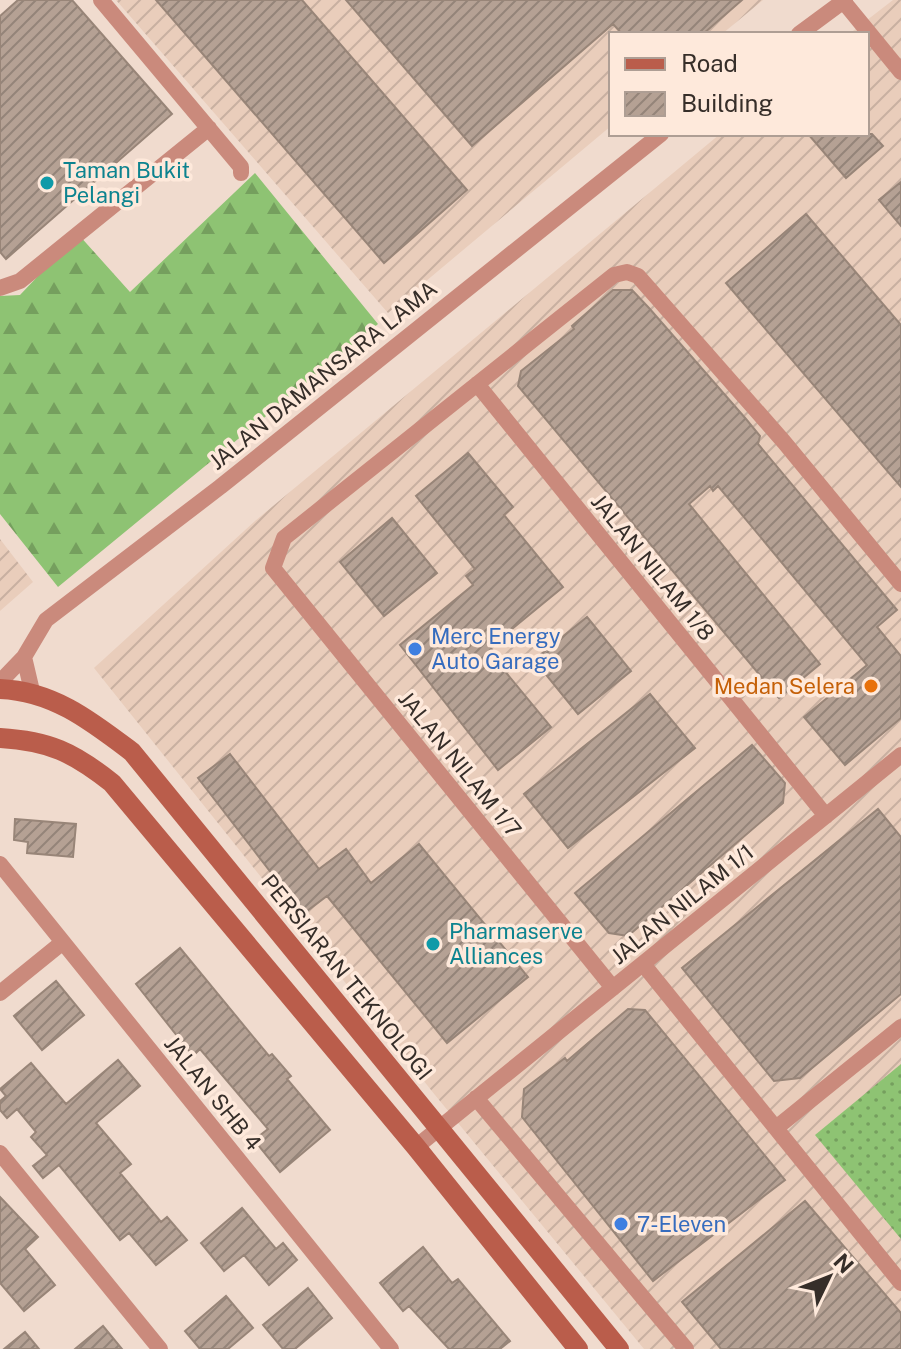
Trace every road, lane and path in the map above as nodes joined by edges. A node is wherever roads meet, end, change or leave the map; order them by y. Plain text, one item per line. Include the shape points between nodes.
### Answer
1 (101, 0) edge
2 (844, 0) edge
3 (802, 32) edge
4 (901, 72) edge
5 (209, 128) junction
6 (659, 136) edge
7 (241, 173) dead end
8 (0, 288) edge
9 (477, 384) junction
10 (901, 584) edge
11 (24, 657) junction
12 (0, 682) edge
13 (0, 689) edge
14 (32, 691) junction
15 (0, 738) edge
16 (901, 755) edge
17 (826, 816) junction
18 (0, 864) edge
19 (63, 942) junction
20 (643, 964) junction
21 (613, 988) junction
22 (0, 993) edge
23 (901, 1027) edge
24 (476, 1098) junction
25 (439, 1128) junction
26 (776, 1128) junction
27 (416, 1147) junction
28 (0, 1153) edge
29 (901, 1283) edge
30 (160, 1349) edge
31 (391, 1349) edge
32 (578, 1349) edge
33 (619, 1349) edge
34 (686, 1349) edge

1 - 5 street
2 - 3 street
2 - 4 street
5 - 7 street
5 - 8 street via 20,281
6 - 11 street, JALAN DAMANSARA LAMA via 46,620
9 - 10 street via 614,275 638,276
9 - 17 street, JALAN NILAM 1/8
9 - 21 street, JALAN NILAM 1/7 via 284,538 273,568
11 - 12 street, JALAN DAMANSARA LAMA
11 - 14 street
13 - 14 main road, PERSIARAN TEKNOLOGI
14 - 25 main road, PERSIARAN TEKNOLOGI via 87,719 132,752
15 - 27 main road via 38,740 81,759 112,783
16 - 17 street, JALAN NILAM 1/1
17 - 20 street, JALAN NILAM 1/1
18 - 19 street, JALAN SHB 4
19 - 22 street
19 - 31 street, JALAN SHB 4
20 - 21 street, JALAN NILAM 1/1
20 - 26 street
21 - 24 street, JALAN NILAM 1/1
23 - 26 street
24 - 25 street, JALAN NILAM 1/1
24 - 34 street
25 - 27 street, JALAN NILAM 1/1
25 - 33 main road, PERSIARAN TEKNOLOGI
26 - 29 street
27 - 32 main road
28 - 30 street

